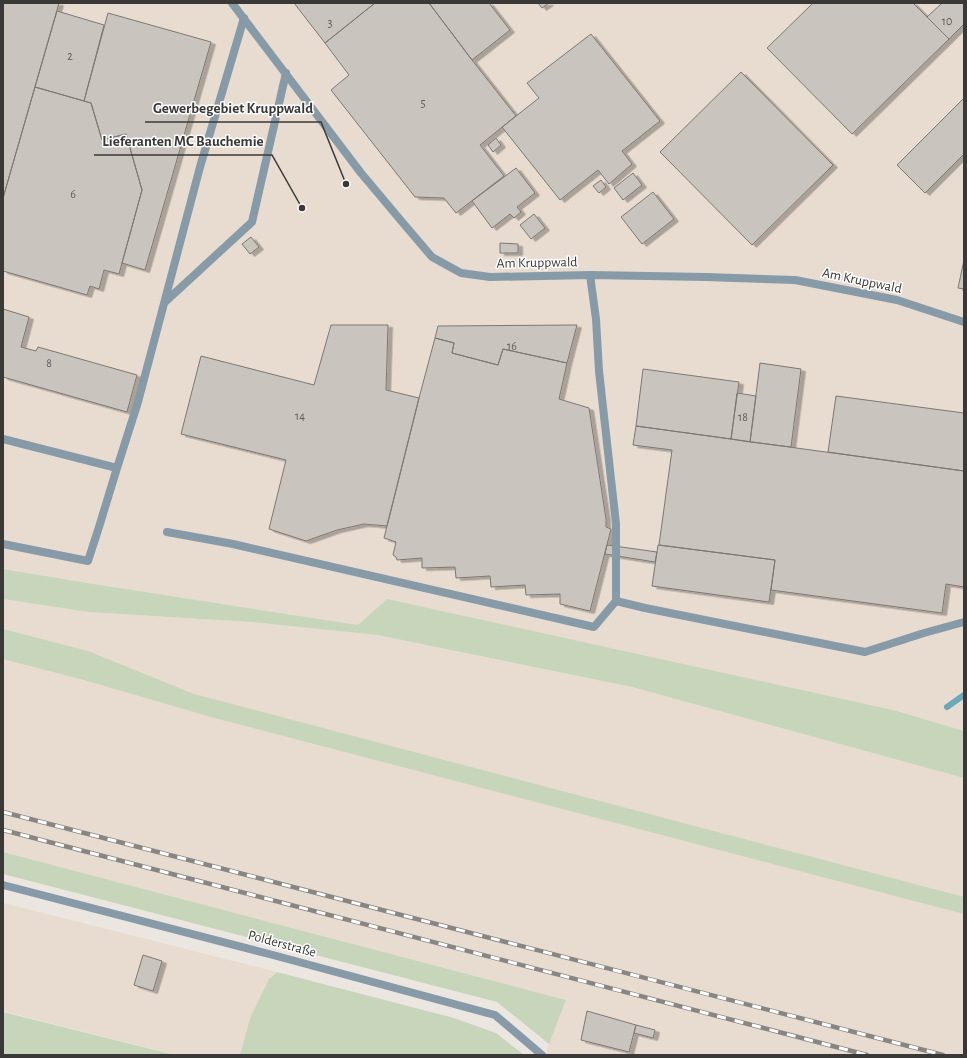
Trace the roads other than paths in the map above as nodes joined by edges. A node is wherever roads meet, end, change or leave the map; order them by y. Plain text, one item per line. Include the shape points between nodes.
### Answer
1 (232, 3) edge
2 (244, 18) junction
3 (286, 72) junction
4 (590, 276) junction
5 (165, 303) junction
6 (964, 322) edge
7 (3, 439) edge
8 (117, 468) junction
9 (167, 532) dead end
10 (3, 544) edge
11 (616, 601) junction
12 (964, 622) edge
13 (3, 885) edge
14 (542, 1055) edge

1 - 2 street, Am Kruppwald
2 - 3 street, Am Kruppwald
2 - 5 street via 200,167
3 - 4 street, Am Kruppwald via 361,173 432,257 461,273 490,277
3 - 5 street via 252,222
4 - 6 street, Am Kruppwald via 795,280 897,300
4 - 11 street via 616,524
5 - 8 street
7 - 8 street
8 - 10 street via 88,561
9 - 11 street via 240,546 594,627
11 - 12 street via 865,652
13 - 14 street, Polderstraße via 495,1015

